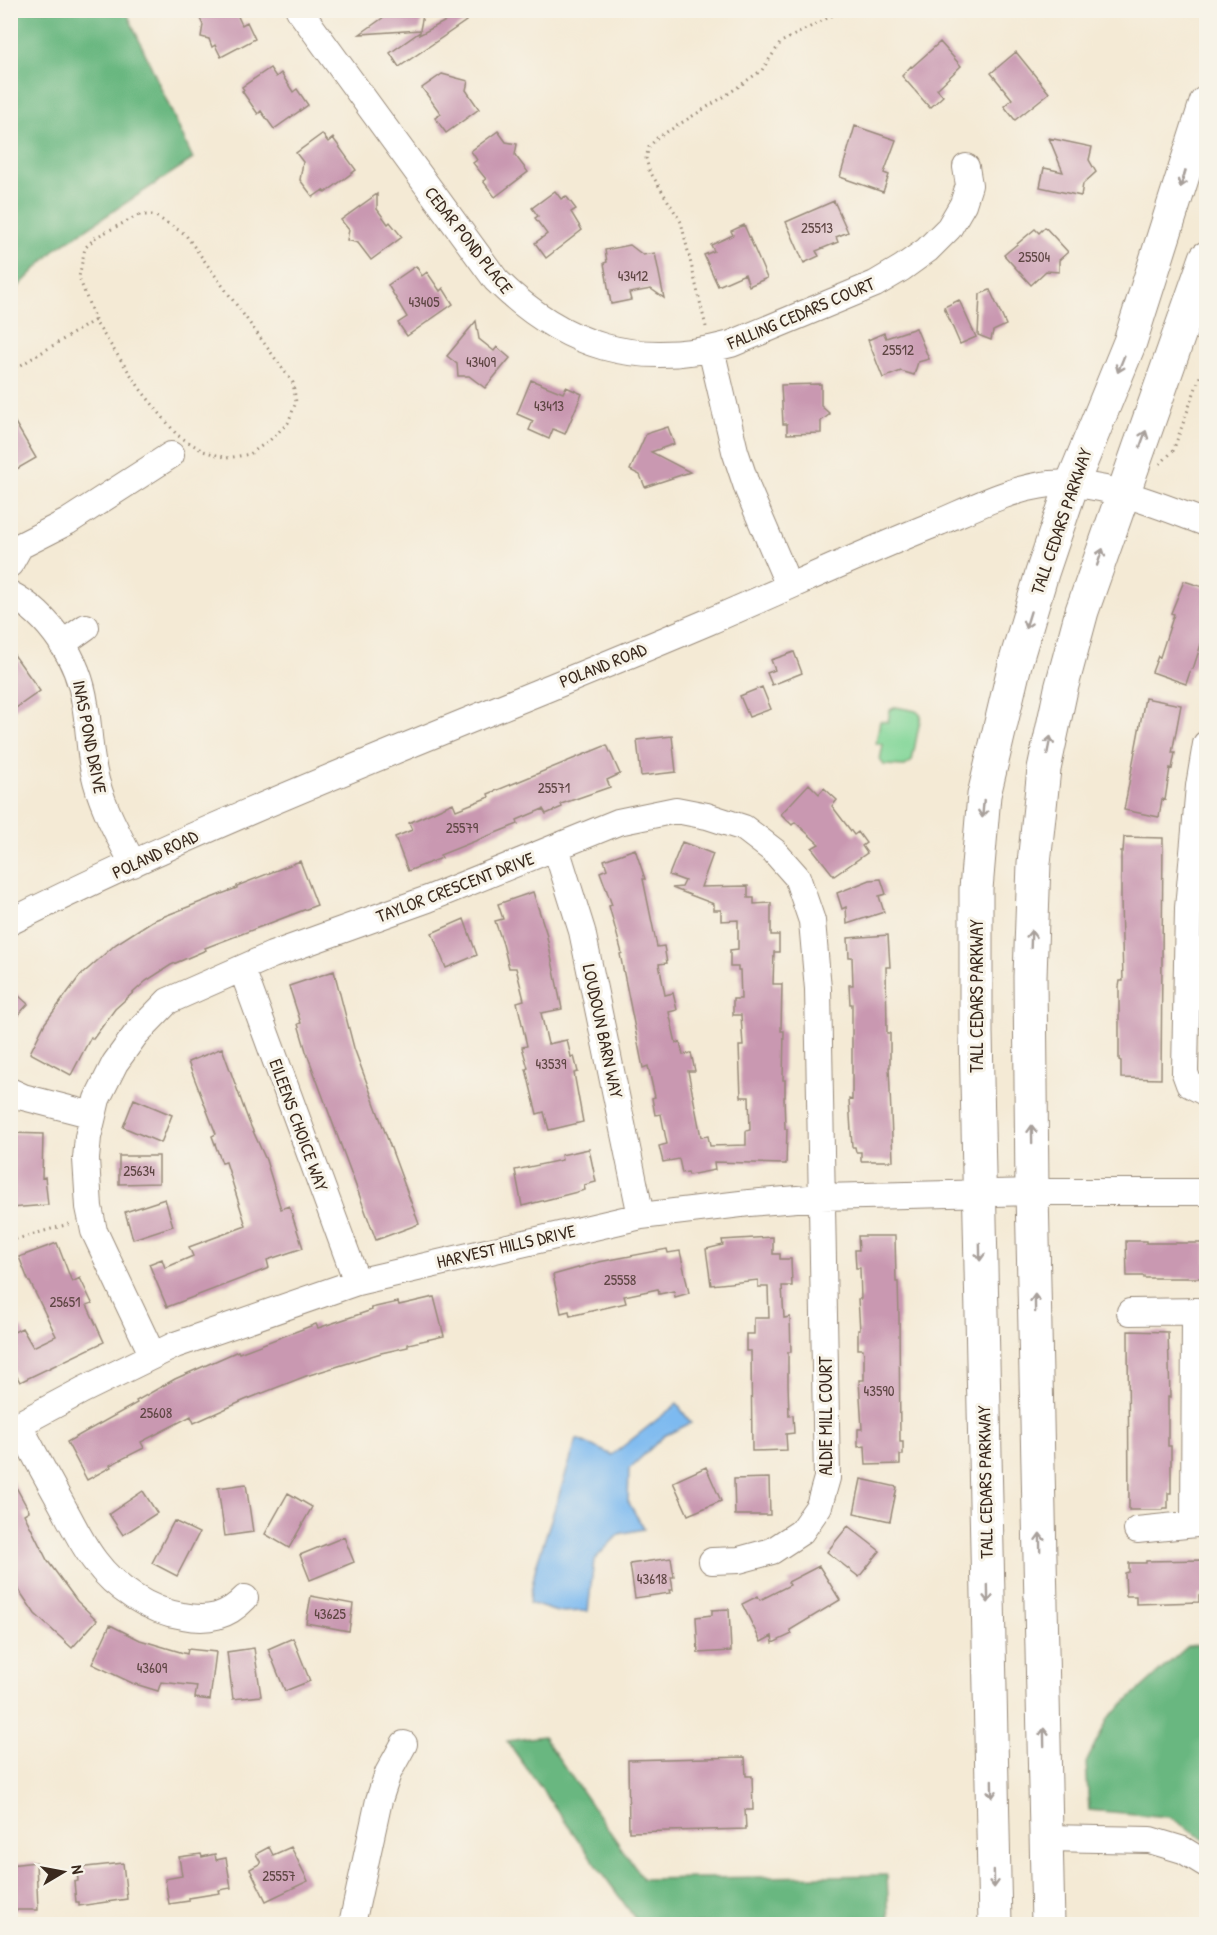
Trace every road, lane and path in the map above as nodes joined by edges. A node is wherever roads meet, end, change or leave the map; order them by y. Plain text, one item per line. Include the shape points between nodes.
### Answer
1 (299, 10) edge
2 (843, 10) edge
3 (1206, 103) edge
4 (966, 167) dead end
5 (1206, 258) edge
6 (95, 320) junction
7 (711, 349) junction
8 (1206, 360) edge
9 (10, 369) edge
10 (171, 455) dead end
11 (1159, 465) dead end
12 (1072, 484) junction
13 (1124, 494) junction
14 (1206, 524) edge
15 (14, 547) edge
16 (789, 586) junction
17 (10, 594) edge
18 (86, 627) dead end
19 (62, 644) junction
20 (1206, 744) edge
21 (1201, 819) edge
22 (556, 848) junction
23 (133, 864) junction
24 (10, 922) edge
25 (242, 969) junction
26 (1197, 1005) edge
27 (10, 1091) edge
28 (1206, 1093) edge
29 (93, 1114) junction
30 (1206, 1191) edge
31 (1032, 1192) junction
32 (979, 1193) junction
33 (821, 1197) junction
34 (641, 1216) junction
35 (91, 1218) junction
36 (10, 1241) edge
37 (357, 1282) junction
38 (1201, 1311) edge
39 (1130, 1312) dead end
40 (152, 1354) junction
41 (15, 1427) edge
42 (1200, 1523) edge
43 (1137, 1530) dead end
44 (712, 1562) dead end
45 (245, 1598) dead end
46 (404, 1744) dead end
47 (1047, 1838) junction
48 (1206, 1864) edge
49 (352, 1924) edge
50 (995, 1924) edge
51 (1048, 1924) edge

1 - 7 street, CEDAR POND PLACE via 496,280 518,302 561,330 598,346 659,355
2 - 7 path via 781,42 762,70 649,147 649,170 681,222
3 -> 12 main road, TALL CEDARS PARKWAY via 1130,342
4 - 7 street, FALLING CEDARS COURT via 969,184 949,228 902,268 874,284
13 -> 5 main road
6 - 6 path via 141,390 177,435 203,451 227,458 250,454 288,423 296,402 293,383 185,234 154,216 139,215 96,237 85,248 79,277
6 - 9 path
7 - 16 street, FALLING CEDARS COURT via 735,451
8 - 11 path via 1173,452
10 - 15 street via 67,522
12 - 13 street, POLAND ROAD
12 - 16 street, POLAND ROAD via 1032,487 1009,494
12 -> 32 main road, TALL CEDARS PARKWAY via 1015,664 984,795 976,889
13 - 14 street, POLAND ROAD
31 -> 13 main road via 1030,976 1034,863 1044,769 1082,611
16 - 23 street, POLAND ROAD
17 - 19 street, INAS POND DRIVE via 33,608
18 - 19 street
19 - 23 street, INAS POND DRIVE via 81,681 92,762 102,801
20 - 21 street
21 - 26 street via 1188,908
22 - 25 street, TAYLOR CRESCENT DRIVE
22 - 33 street, TAYLOR CRESCENT DRIVE via 618,822 676,810 744,828 774,851 797,877 812,921 818,988
22 - 34 street, LOUDOUN BARN WAY via 582,930
23 - 24 street, POLAND ROAD
25 - 29 street, TAYLOR CRESCENT DRIVE via 168,1001 115,1063
25 - 37 street, EILEENS CHOICE WAY
26 - 28 street via 1185,1072 1189,1084
27 - 29 street
29 - 35 street, TAYLOR CRESCENT DRIVE via 86,1159
30 - 31 street, HARVEST HILLS DRIVE
31 - 32 street, HARVEST HILLS DRIVE
47 -> 31 main road
32 - 33 street, HARVEST HILLS DRIVE
32 -> 50 main road, TALL CEDARS PARKWAY
33 - 34 street, HARVEST HILLS DRIVE
33 - 44 street, ALDIE MILL COURT via 827,1478 819,1506 801,1532 772,1551
34 - 37 street, HARVEST HILLS DRIVE
35 - 36 path
35 - 40 street, TAYLOR CRESCENT DRIVE
37 - 40 street, HARVEST HILLS DRIVE
38 - 39 street
38 - 42 street
40 - 41 street, HARVEST HILLS DRIVE
41 - 45 street via 95,1562 126,1592 162,1610 196,1619 220,1616
42 - 43 street
46 - 49 street via 379,1800
47 - 48 street via 1150,1840 1184,1850
47 - 51 main road

